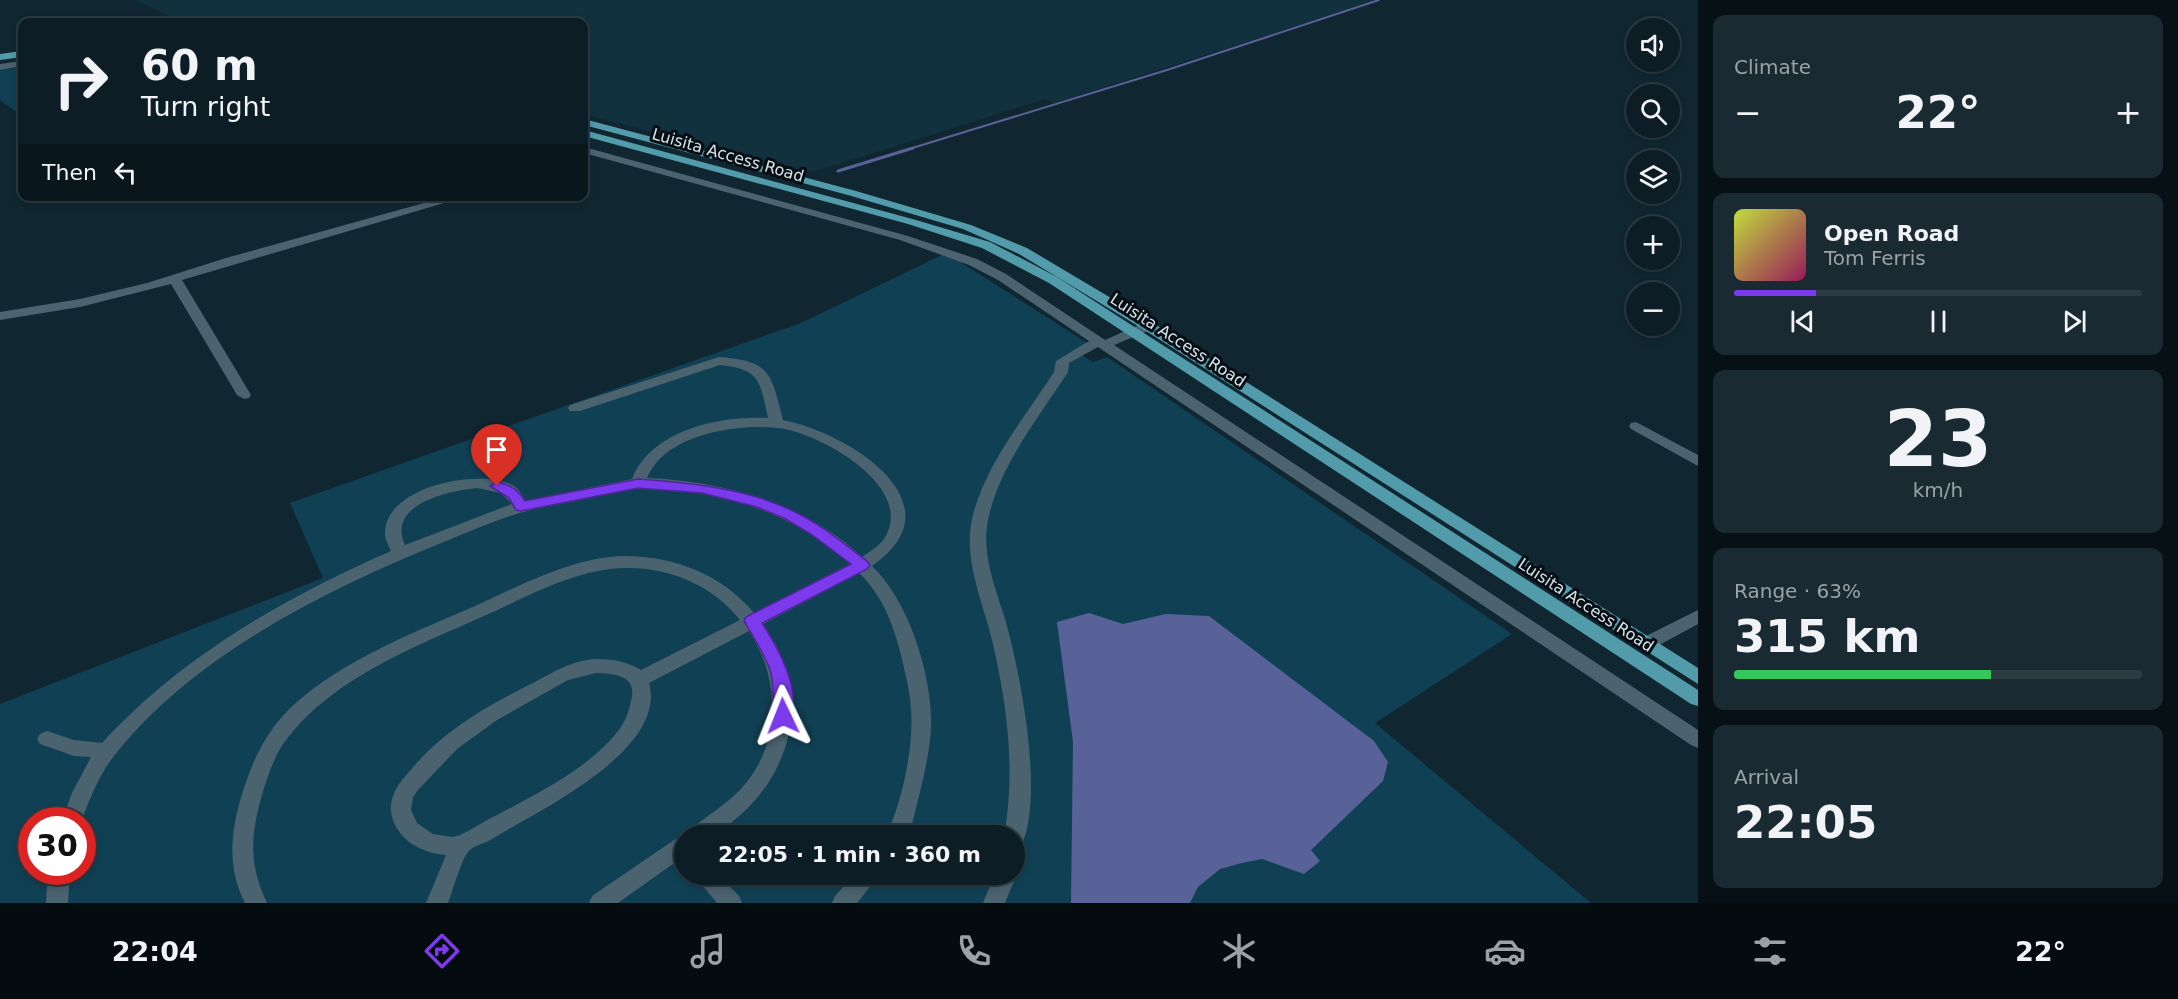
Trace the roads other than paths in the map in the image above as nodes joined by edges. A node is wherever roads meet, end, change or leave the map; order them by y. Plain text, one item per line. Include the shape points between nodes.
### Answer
1 (18, 50) edge
2 (0, 52) edge
3 (0, 57) edge
4 (18, 59) edge
5 (18, 60) edge
6 (0, 67) edge
7 (588, 123) edge
8 (588, 134) edge
9 (588, 153) edge
10 (445, 201) edge
11 (174, 278) junction
12 (0, 316) edge
13 (1148, 326) junction
14 (1133, 333) junction
15 (1103, 344) junction
16 (244, 395) dead end
17 (575, 408) dead end
18 (776, 423) junction
19 (1636, 426) dead end
20 (1698, 461) edge
21 (638, 483) junction
22 (521, 507) junction
23 (400, 552) junction
24 (862, 565) junction
25 (1698, 615) edge
26 (752, 621) junction
27 (1646, 644) junction
28 (1698, 676) edge
29 (639, 679) junction
30 (1698, 699) edge
31 (47, 739) dead end
32 (1698, 740) edge
33 (106, 751) junction
34 (78, 807) edge
35 (712, 825) edge
36 (902, 825) edge
37 (1015, 825) edge
38 (460, 845) junction
39 (674, 853) edge
40 (58, 885) edge
41 (714, 885) edge
42 (859, 885) edge
43 (1001, 885) edge
44 (57, 903) edge
45 (256, 903) edge
46 (437, 903) edge
47 (600, 903) edge
48 (731, 903) edge
49 (843, 903) edge
50 (994, 903) edge

1 - 2 main road
3 - 4 main road
5 - 6 street
7 - 13 main road, Luisita Access Road via 967,227 1023,250
8 - 14 main road, Luisita Access Road via 986,245 1053,280
9 - 15 street via 942,250 1002,278
10 - 11 street
11 - 12 street via 80,303
11 - 16 street
13 - 14 street
13 - 27 main road, Luisita Access Road
14 - 15 street
14 - 30 main road, Luisita Access Road
15 - 32 street
15 - 37 street via 1061,372 997,476 980,517 977,540 982,572 1004,654 1019,739
17 - 18 street via 719,360 740,361 758,368 766,378
18 - 21 street via 722,426 692,434 656,454
18 - 24 street via 841,445 869,466 890,492 898,516 897,527 884,550
19 - 20 street
21 - 22 street
21 - 24 street via 702,488 762,504 816,530
22 - 23 street
22 - 23 street via 506,489 484,483 456,484 429,493 410,504 397,518 393,536
23 - 33 street via 329,587 218,652 142,713
24 - 26 street
24 - 36 street via 892,604 918,682 921,726
25 - 27 street
26 - 29 street
26 - 35 street via 769,648 784,695 778,742 753,789
26 - 45 street via 707,581 654,564 623,562 567,573 379,659 295,717 266,756 248,802 241,848 244,873
27 - 28 main road, Luisita Access Road
29 - 38 street via 639,713 612,748 557,790
29 - 38 street via 629,671 596,666 560,675 499,709 428,763 402,797 399,812 406,828 418,837
31 - 33 street via 74,748
33 - 34 street
38 - 46 street
39 - 47 street
40 - 44 street
41 - 48 street
42 - 49 street
43 - 50 street

